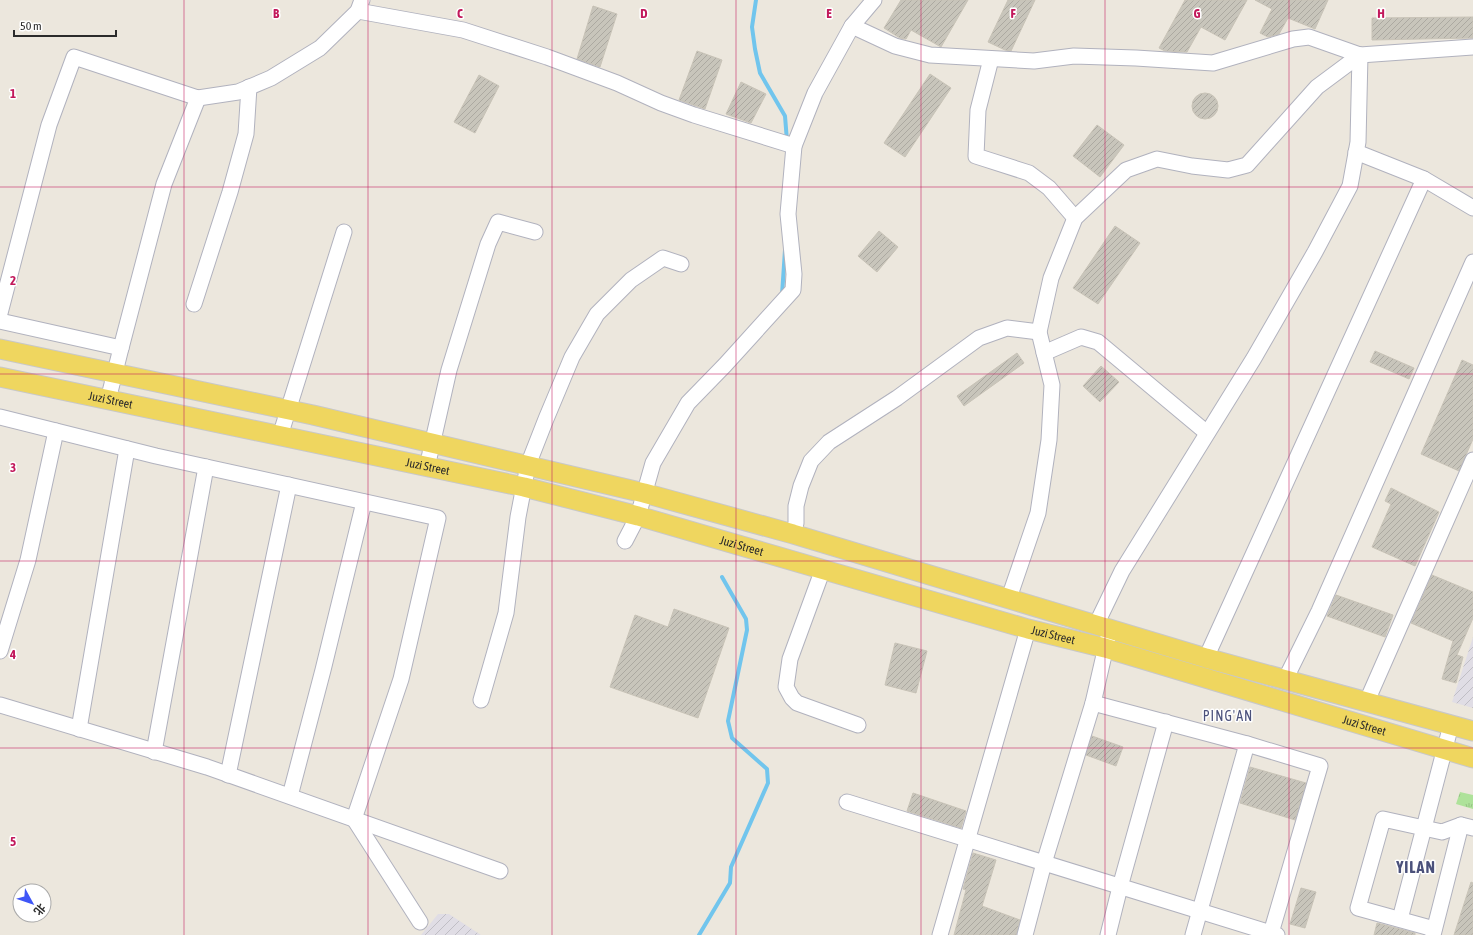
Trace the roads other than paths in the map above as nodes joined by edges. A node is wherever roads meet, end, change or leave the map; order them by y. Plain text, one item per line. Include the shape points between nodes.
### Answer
1 (874, 0) edge
2 (360, 5) edge
3 (852, 26) junction
4 (1473, 47) edge
5 (1360, 55) junction
6 (991, 59) junction
7 (249, 87) junction
8 (198, 98) junction
9 (788, 145) junction
10 (1356, 152) junction
11 (1424, 179) junction
12 (1473, 208) edge
13 (1075, 218) junction
14 (344, 232) dead end
15 (535, 232) dead end
16 (1473, 262) edge
17 (681, 264) dead end
18 (194, 304) dead end
19 (0, 314) edge
20 (0, 321) edge
21 (1039, 332) junction
22 (121, 348) junction
23 (0, 349) edge
24 (1044, 353) junction
25 (114, 373) junction
26 (0, 377) edge
27 (108, 400) junction
28 (288, 409) junction
29 (0, 417) edge
30 (56, 431) junction
31 (1207, 432) junction
32 (280, 436) junction
33 (432, 443) junction
34 (127, 449) junction
35 (1473, 460) edge
36 (528, 466) junction
37 (206, 467) junction
38 (427, 467) junction
39 (289, 485) junction
40 (524, 487) junction
41 (644, 493) junction
42 (364, 502) junction
43 (638, 516) junction
44 (793, 534) junction
45 (624, 541) dead end
46 (823, 569) junction
47 (1009, 598) junction
48 (1103, 627) junction
49 (1028, 629) junction
50 (1105, 648) junction
51 (0, 651) edge
52 (1206, 658) junction
53 (1285, 680) junction
54 (482, 700) dead end
55 (1367, 701) junction
56 (1093, 703) junction
57 (0, 705) edge
58 (1166, 722) junction
59 (858, 724) dead end
60 (1451, 725) junction
61 (79, 729) junction
62 (1473, 731) edge
63 (1247, 744) junction
64 (1444, 750) junction
65 (154, 752) junction
66 (1473, 758) edge
67 (228, 775) junction
68 (290, 796) junction
69 (847, 802) dead end
70 (354, 819) junction
71 (1467, 827) edge
72 (1424, 829) junction
73 (968, 840) junction
74 (1044, 863) junction
75 (500, 871) dead end
76 (1120, 887) junction
77 (1200, 911) junction
78 (1400, 919) junction
79 (420, 922) dead end
80 (1434, 932) edge
81 (1274, 934) edge
82 (940, 935) edge
83 (1025, 935) edge
84 (1108, 935) edge
85 (1193, 935) edge

1 - 3 street
2 - 7 street via 320,48 271,78
2 - 9 street via 463,30 547,57 661,103
3 - 6 street via 895,46 930,55
3 - 9 street
4 - 5 street
5 - 6 street via 1309,37 1293,39 1213,63 1074,56 1034,61
5 - 10 street
5 - 13 street via 1317,87 1247,165 1228,170 1157,159 1126,170
6 - 13 street via 978,110 976,156 1029,172 1050,188
7 - 8 street via 238,92
7 - 18 street via 246,134
8 - 19 street via 74,57 50,125
8 - 22 street via 164,184
9 - 41 street via 788,214 794,274 793,290 688,403 653,463
10 - 11 street
10 - 31 street via 1350,186 1319,246 1254,358
11 - 12 street
11 - 52 street
13 - 21 street via 1051,278
14 - 28 street
15 - 33 street via 498,222 488,244 449,370
16 - 53 street via 1319,610
17 - 36 street via 663,258 631,280 597,314 572,357
20 - 22 street
21 - 24 street
21 - 44 street via 1007,328 979,338 896,398 829,442 811,461 803,480 796,506
22 - 25 street
23 - 25 main road, Juzi Street
24 - 31 street via 1080,338 1098,342
24 - 47 street via 1052,385 1049,440 1038,512
25 - 27 street
25 - 28 main road, Juzi Street
26 - 27 main road, Juzi Street
27 - 32 main road, Juzi Street
28 - 32 street
28 - 33 main road, Juzi Street
29 - 30 street
30 - 34 street
30 - 51 street via 28,560
31 - 48 street via 1122,571
32 - 38 main road, Juzi Street
33 - 36 main road, Juzi Street
33 - 38 street
34 - 37 street
34 - 61 street
35 - 55 street
36 - 40 street
36 - 41 main road, Juzi Street
37 - 39 street
37 - 65 street
38 - 40 main road, Juzi Street
39 - 42 street
39 - 67 street
40 - 43 main road, Juzi Street
40 - 54 street via 506,613
41 - 43 street
41 - 44 main road, Juzi Street
42 - 68 street
42 - 70 street via 438,518 401,679
43 - 45 street
43 - 46 main road, Juzi Street
44 - 47 main road, Juzi Street
46 - 49 main road, Juzi Street
46 - 59 street via 790,659 786,687 797,703
47 - 48 main road, Juzi Street
48 - 50 street
48 - 52 main road, Juzi Street
49 - 50 main road, Juzi Street
49 - 73 street
50 - 56 street
50 - 64 main road, Juzi Street
52 - 53 main road, Juzi Street
53 - 55 main road, Juzi Street
55 - 60 main road, Juzi Street
56 - 58 street
56 - 74 street
57 - 61 street
58 - 63 street
58 - 76 street
60 - 62 main road, Juzi Street
60 - 64 street
61 - 65 street
63 - 77 street
63 - 81 street via 1320,766
64 - 66 main road, Juzi Street
64 - 72 street
65 - 67 street
67 - 68 street
68 - 70 street
69 - 73 street
70 - 75 street
70 - 79 street
71 - 72 street via 1442,832
71 - 80 street
72 - 78 street
72 - 78 street via 1383,819 1358,908
73 - 74 street
73 - 82 street
74 - 76 street
74 - 83 street
76 - 77 street
76 - 84 street
77 - 81 street
77 - 85 street
78 - 80 street

